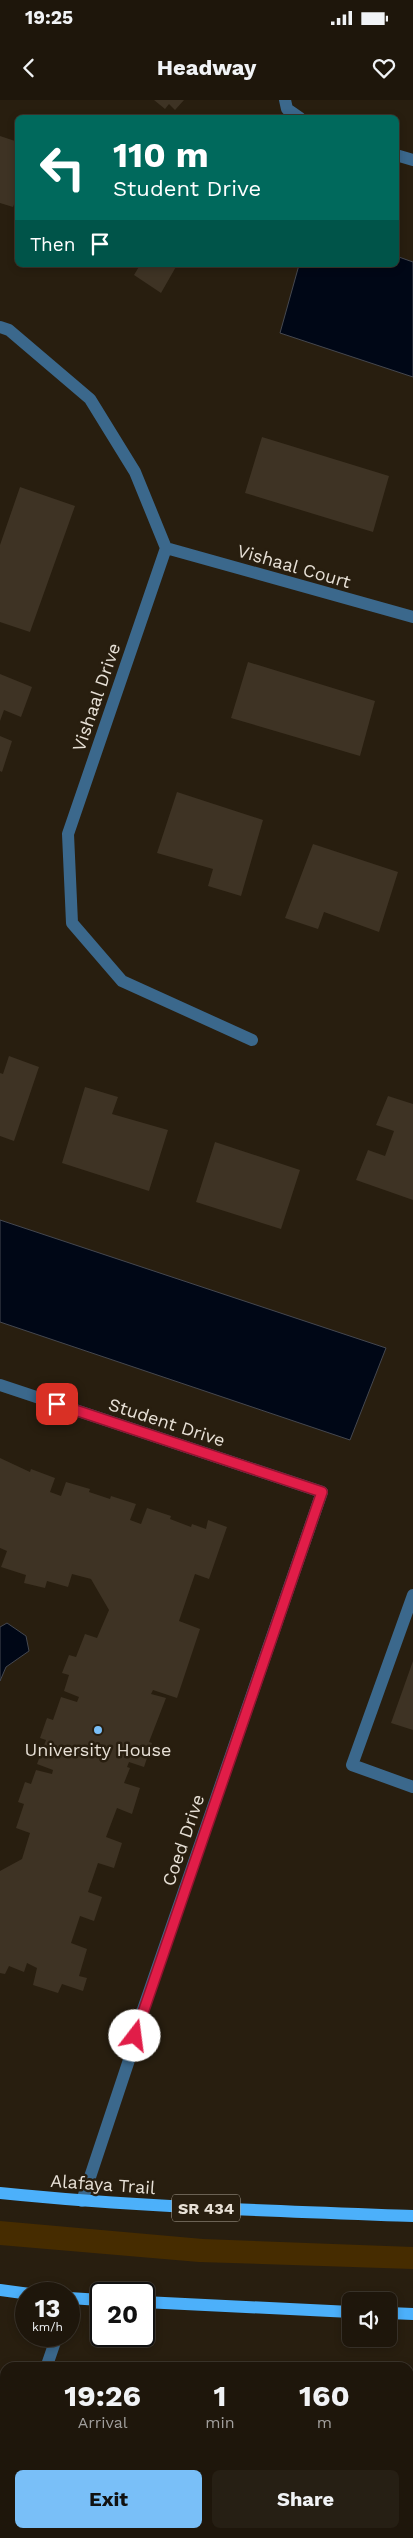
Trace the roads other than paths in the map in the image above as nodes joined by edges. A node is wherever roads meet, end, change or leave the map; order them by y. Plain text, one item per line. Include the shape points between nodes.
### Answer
1 (285, 100) edge
2 (296, 115) edge
3 (399, 155) edge
4 (413, 160) edge
5 (0, 327) edge
6 (166, 548) junction
7 (413, 617) edge
8 (252, 1040) dead end
9 (0, 1385) edge
10 (322, 1492) joint
11 (413, 1595) edge
12 (413, 1787) edge
13 (0, 2193) edge
14 (82, 2201) junction
15 (413, 2216) edge
16 (0, 2290) edge
17 (15, 2292) edge
18 (155, 2303) edge
19 (342, 2312) edge
20 (397, 2314) edge
21 (413, 2314) edge
22 (53, 2347) edge
23 (48, 2362) edge

1 - 2 street via 287,109
3 - 4 street
5 - 6 street via 9,330 90,399 134,472
6 - 7 street, Vishaal Court
6 - 8 street, Vishaal Drive via 68,834 72,924 122,981
9 - 10 street, Student Drive
10 - 14 street, Coed Drive via 139,2020 132,2051
11 - 12 street via 352,1765
13 - 14 main road, Alafaya Trail / SR 434
14 - 15 main road, Alafaya Trail / SR 434
16 - 17 main road
18 - 19 main road
20 - 21 main road
22 - 23 street

